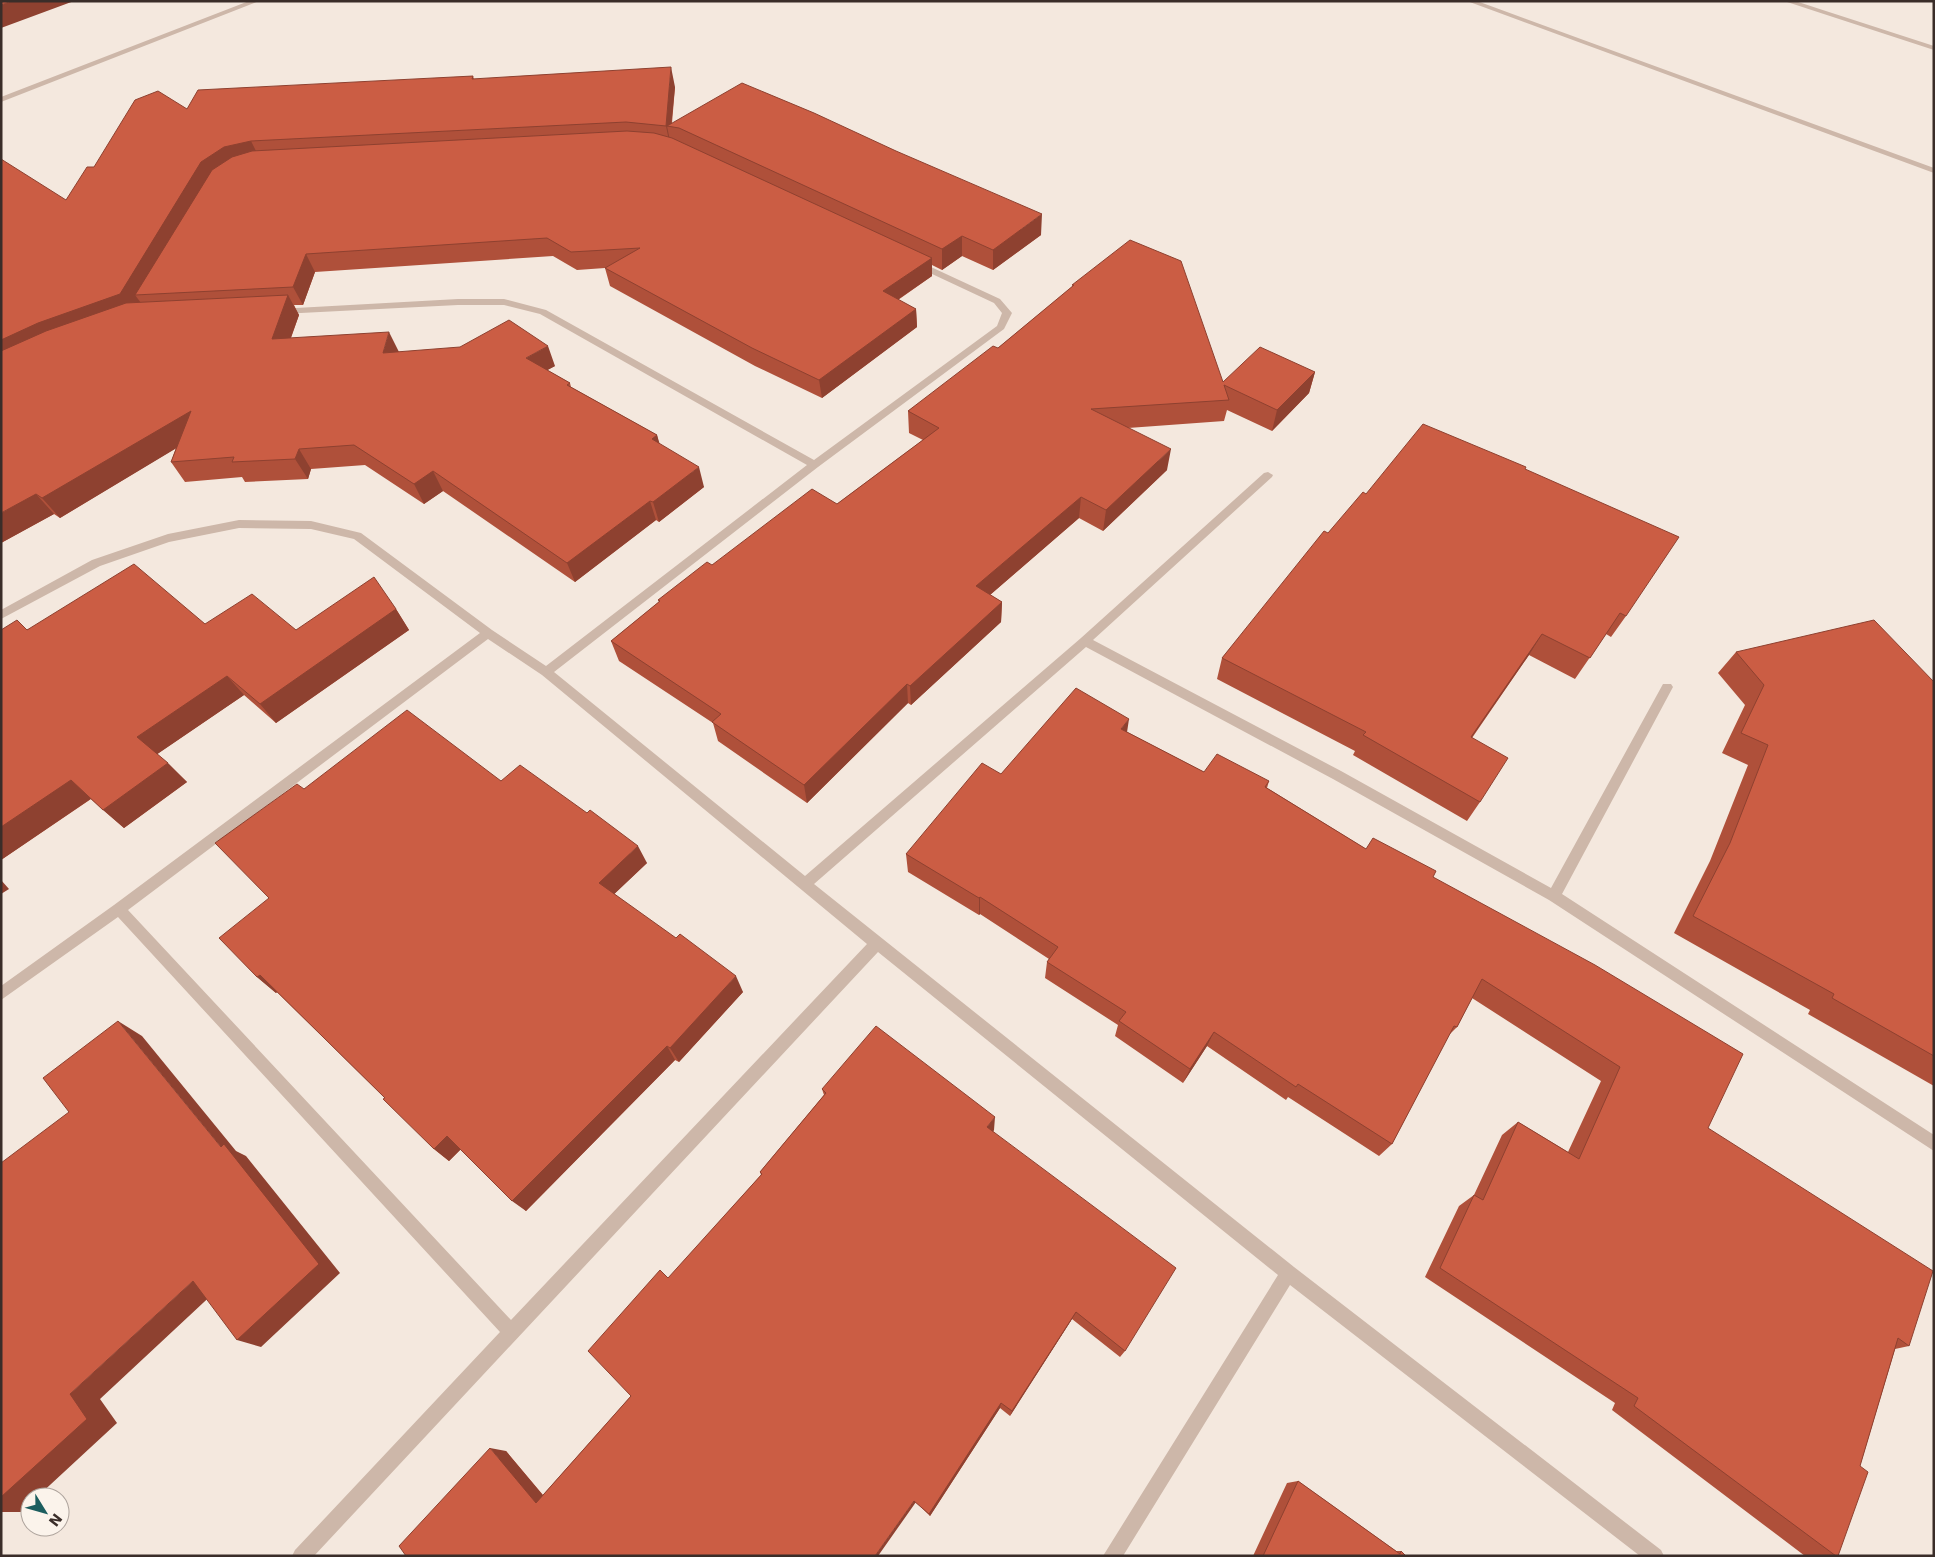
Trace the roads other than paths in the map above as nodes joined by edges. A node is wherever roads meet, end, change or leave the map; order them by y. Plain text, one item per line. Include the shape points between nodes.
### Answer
1 (256, 1) edge
2 (1470, 1) edge
3 (1787, 1) edge
4 (1934, 48) edge
5 (1, 100) edge
6 (1934, 171) edge
7 (909, 260) edge
8 (274, 311) edge
9 (814, 465) junction
10 (1268, 475) dead end
11 (1, 615) edge
12 (488, 633) junction
13 (1085, 641) junction
14 (546, 672) junction
15 (1667, 687) dead end
16 (806, 883) junction
17 (1554, 896) junction
18 (119, 910) junction
19 (877, 943) junction
20 (1, 994) edge
21 (1934, 1144) edge
22 (1288, 1273) junction
23 (512, 1333) junction
24 (301, 1556) edge
25 (1112, 1556) edge
26 (1655, 1556) edge

1 - 5 street
2 - 6 street
3 - 4 street
7 - 9 street via 997,301 1008,313 1001,327
8 - 9 street via 504,302 543,312
9 - 14 street
10 - 13 street
11 - 12 street via 96,563 168,538 239,524 311,525 357,536
12 - 14 street
12 - 18 street
13 - 16 street
13 - 17 street via 1337,775
14 - 16 street
15 - 17 street
16 - 19 street
17 - 21 street
18 - 20 street
18 - 23 street
19 - 22 street
19 - 23 street
22 - 25 street
22 - 26 street
23 - 24 street

